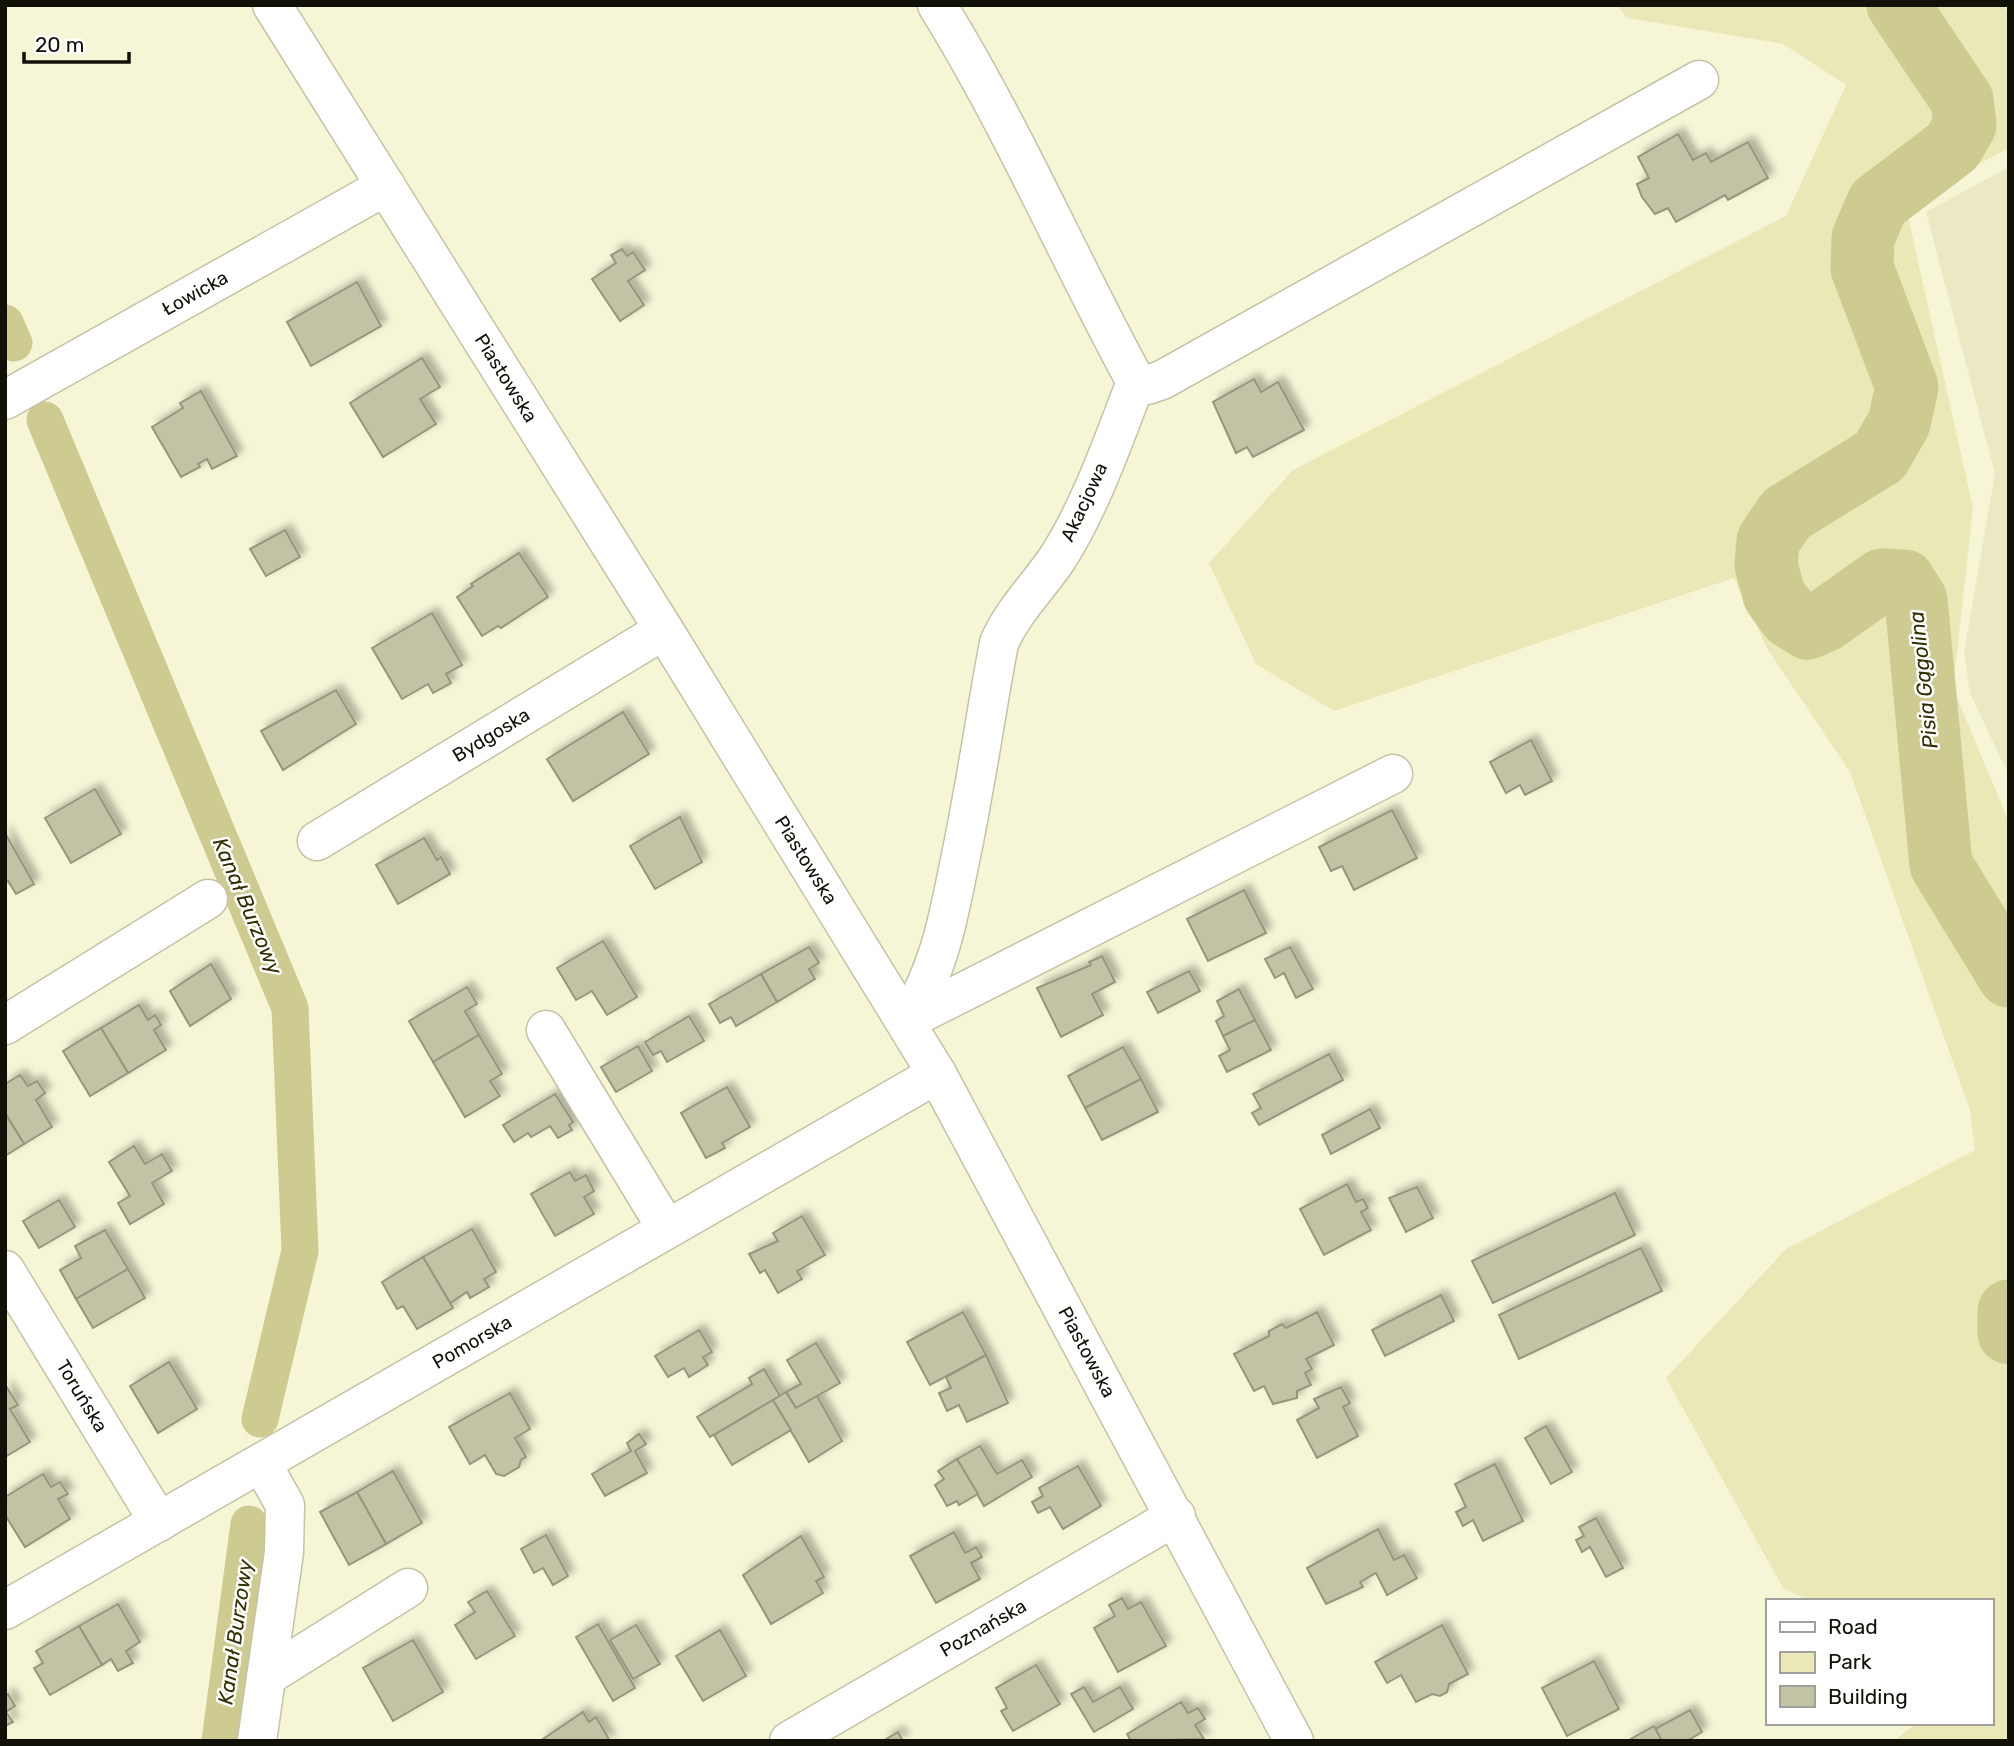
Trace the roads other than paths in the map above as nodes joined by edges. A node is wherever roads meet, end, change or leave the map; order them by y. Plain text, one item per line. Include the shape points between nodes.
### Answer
1 (271, 5) edge
2 (937, 5) edge
3 (1699, 80) dead end
4 (386, 186) junction
5 (1136, 382) junction
6 (5, 400) edge
7 (664, 630) junction
8 (1393, 774) dead end
9 (317, 841) dead end
10 (208, 899) dead end
11 (906, 1021) junction
12 (5, 1025) edge
13 (546, 1030) dead end
14 (937, 1074) junction
15 (667, 1229) junction
16 (5, 1270) edge
17 (262, 1464) junction
18 (1176, 1516) junction
19 (159, 1522) junction
20 (408, 1588) dead end
21 (5, 1610) edge
22 (266, 1677) junction
23 (257, 1741) edge
24 (789, 1741) edge
25 (1294, 1741) edge

1 - 4 street, Piastowska
2 - 5 street via 1048,205
3 - 5 street via 1162,380 1147,385
4 - 6 street, Łowicka
4 - 7 street, Piastowska
5 - 11 street, Akacjowa via 1080,516 1057,559 1008,622 999,643 974,797 945,934 925,993
7 - 9 street, Bydgoska
7 - 11 street, Piastowska
8 - 11 street
10 - 12 street
11 - 14 street, Piastowska
13 - 15 street
14 - 15 street, Pomorska
14 - 18 street, Piastowska
15 - 17 street, Pomorska
16 - 19 street, Toruńska
17 - 19 street, Pomorska
17 - 22 street via 285,1505 284,1552
18 - 24 street, Poznańska
18 - 25 street, Piastowska
19 - 21 street, Pomorska
20 - 22 street
22 - 23 street

